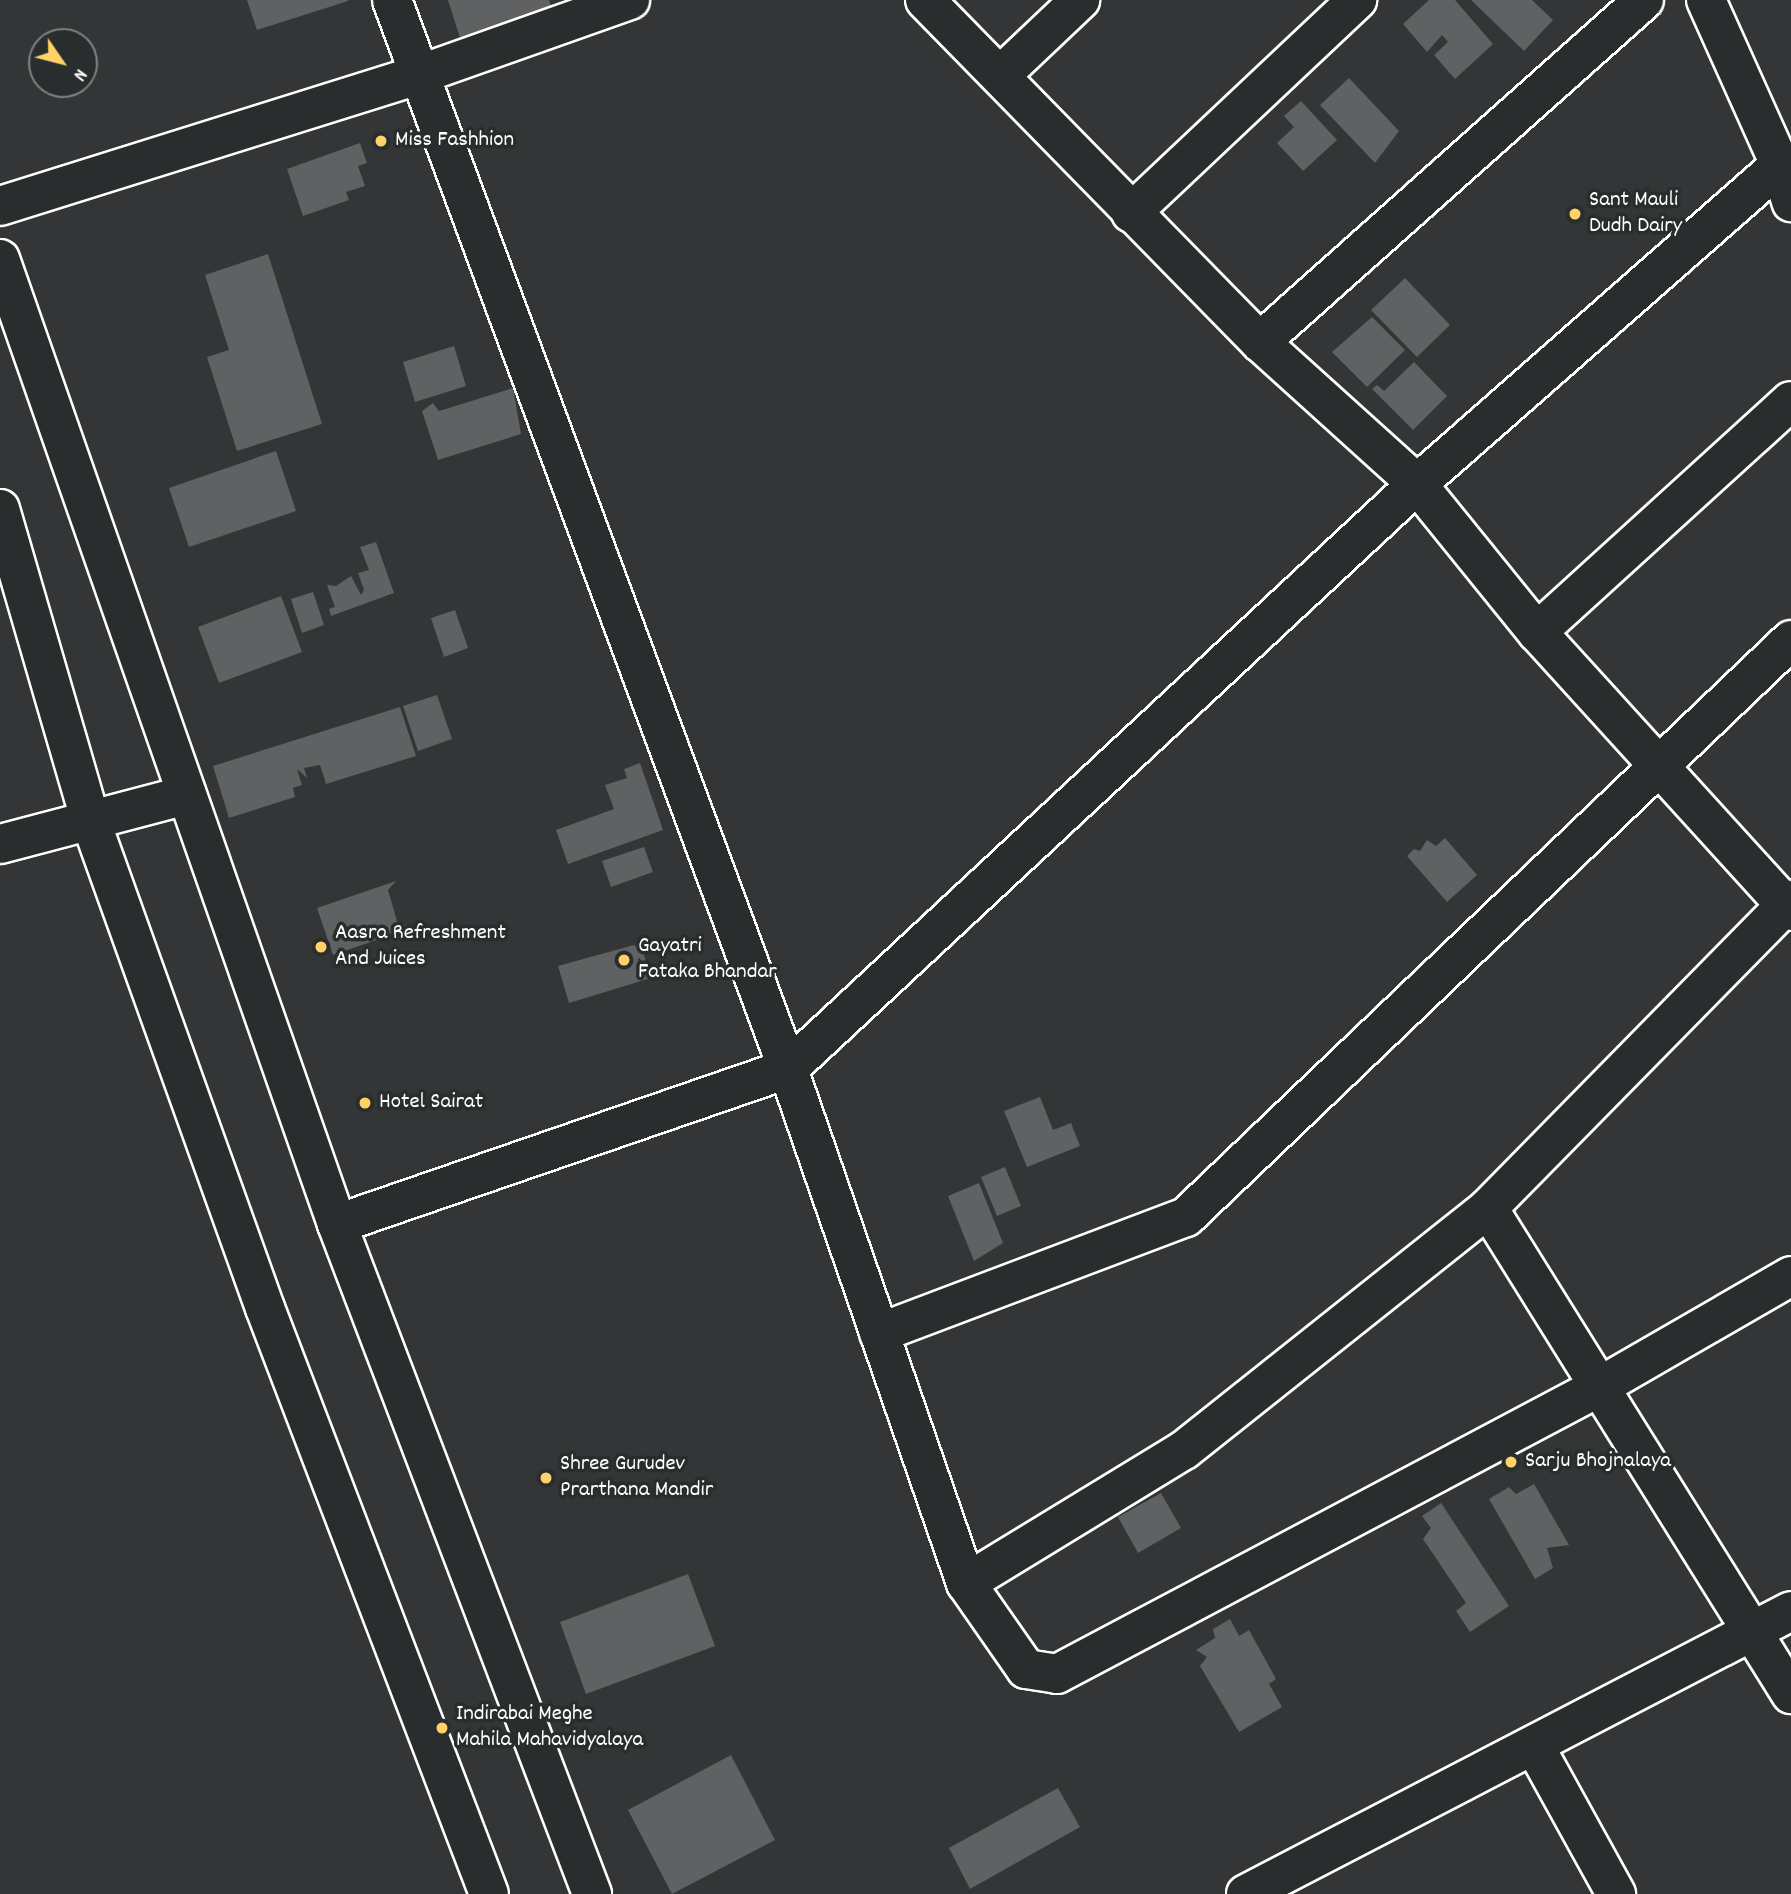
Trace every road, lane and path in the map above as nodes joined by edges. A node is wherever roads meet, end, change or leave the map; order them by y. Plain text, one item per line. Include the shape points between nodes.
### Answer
1 (392, 0) edge
2 (631, 0) edge
3 (925, 0) edge
4 (1080, 0) edge
5 (1357, 0) edge
6 (1644, 0) edge
7 (1706, 0) edge
8 (1002, 74) junction
9 (418, 75) junction
10 (1780, 165) junction
11 (1791, 202) edge
12 (0, 206) edge
13 (1130, 213) junction
14 (0, 259) edge
15 (1260, 342) junction
16 (1791, 401) edge
17 (1416, 484) junction
18 (0, 509) edge
19 (1537, 632) junction
20 (1791, 640) edge
21 (1658, 765) junction
22 (187, 795) junction
23 (91, 822) junction
24 (0, 845) edge
25 (1789, 906) edge
26 (788, 1069) junction
27 (1488, 1208) junction
28 (337, 1224) junction
29 (1791, 1276) edge
30 (879, 1333) junction
31 (1598, 1387) junction
32 (967, 1583) junction
33 (1791, 1611) edge
34 (1755, 1632) junction
35 (1791, 1694) edge
36 (1535, 1747) junction
37 (1288, 1886) edge
38 (489, 1894) edge
39 (592, 1894) edge
40 (1246, 1894) edge
41 (1616, 1894) edge

1 - 9 street
2 - 9 street
3 - 8 street
4 - 8 street
5 - 13 street
6 - 15 street
7 - 10 street
8 - 13 street
9 - 12 street
9 - 26 street
10 - 11 street
10 - 17 street
13 - 15 street
14 - 22 street
15 - 17 street
16 - 19 street
17 - 19 street
17 - 26 street
18 - 23 street
19 - 21 street
20 - 21 street
21 - 25 street
21 - 30 street via 1186,1217
22 - 23 street
22 - 28 street
23 - 24 street
23 - 38 street via 265,1308
25 - 27 street
26 - 28 street
26 - 30 street
27 - 31 street
27 - 32 street via 1184,1450
28 - 39 street
29 - 31 street
30 - 32 street
31 - 32 street via 1057,1674 1026,1669
31 - 34 street
33 - 34 street
34 - 35 street
34 - 36 street
36 - 37 street
36 - 41 street
37 - 40 street

